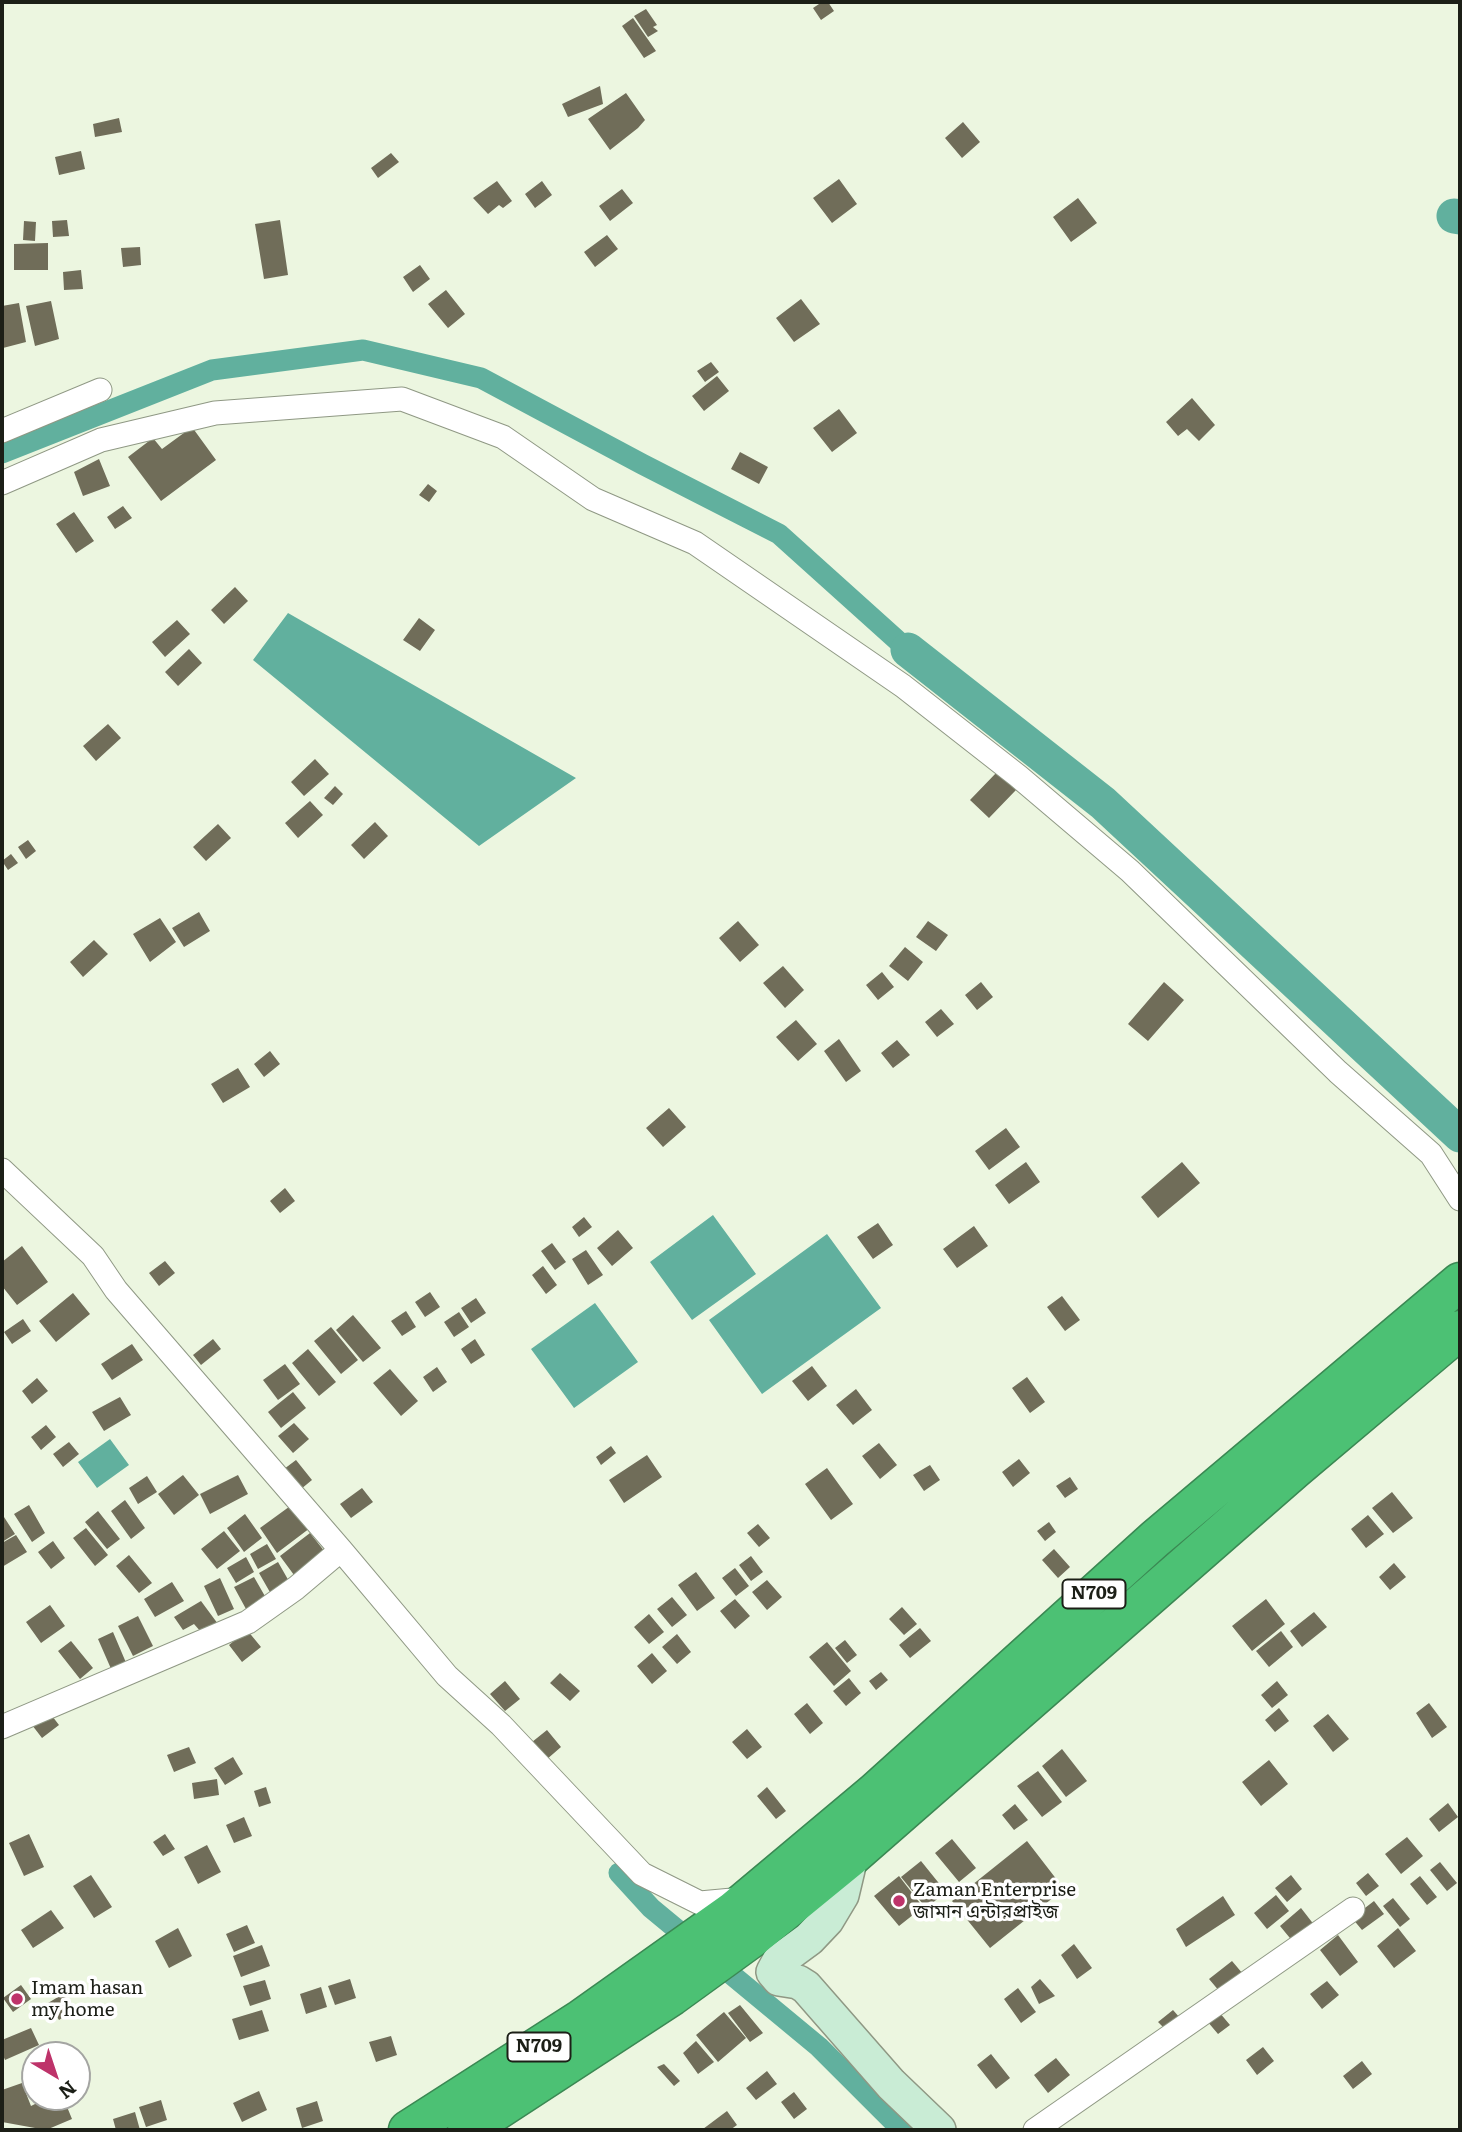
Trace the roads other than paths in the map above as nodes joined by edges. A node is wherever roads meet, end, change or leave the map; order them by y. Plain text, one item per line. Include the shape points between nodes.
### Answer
1 (100, 390) dead end
2 (2, 431) edge
3 (2, 483) edge
4 (2, 1170) edge
5 (1460, 1199) edge
6 (1460, 1282) edge
7 (1460, 1330) edge
8 (341, 1550) junction
9 (2, 1727) edge
10 (851, 1857) junction
11 (1353, 1909) dead end
12 (745, 1916) junction
13 (669, 1978) junction
14 (408, 2130) edge
15 (467, 2130) edge
16 (939, 2130) edge
17 (1035, 2130) edge

1 - 2 street
3 - 5 street via 101,439 215,413 401,399 503,438 593,499 695,543 903,686 1018,776 1130,871 1431,1154
4 - 8 street via 93,1256 116,1290
6 - 12 highway, N709 via 1155,1539
7 - 10 highway, N709
8 - 9 street via 248,1622
8 - 12 street via 447,1676 501,1725 642,1874 700,1903
10 - 12 highway, N709
10 - 16 street via 842,1895 827,1920 779,1961 773,1972 779,1979 806,1987 891,2084
11 - 17 street
12 - 13 highway, N709
13 - 14 highway, N709 via 532,2052
13 - 15 highway, N709

